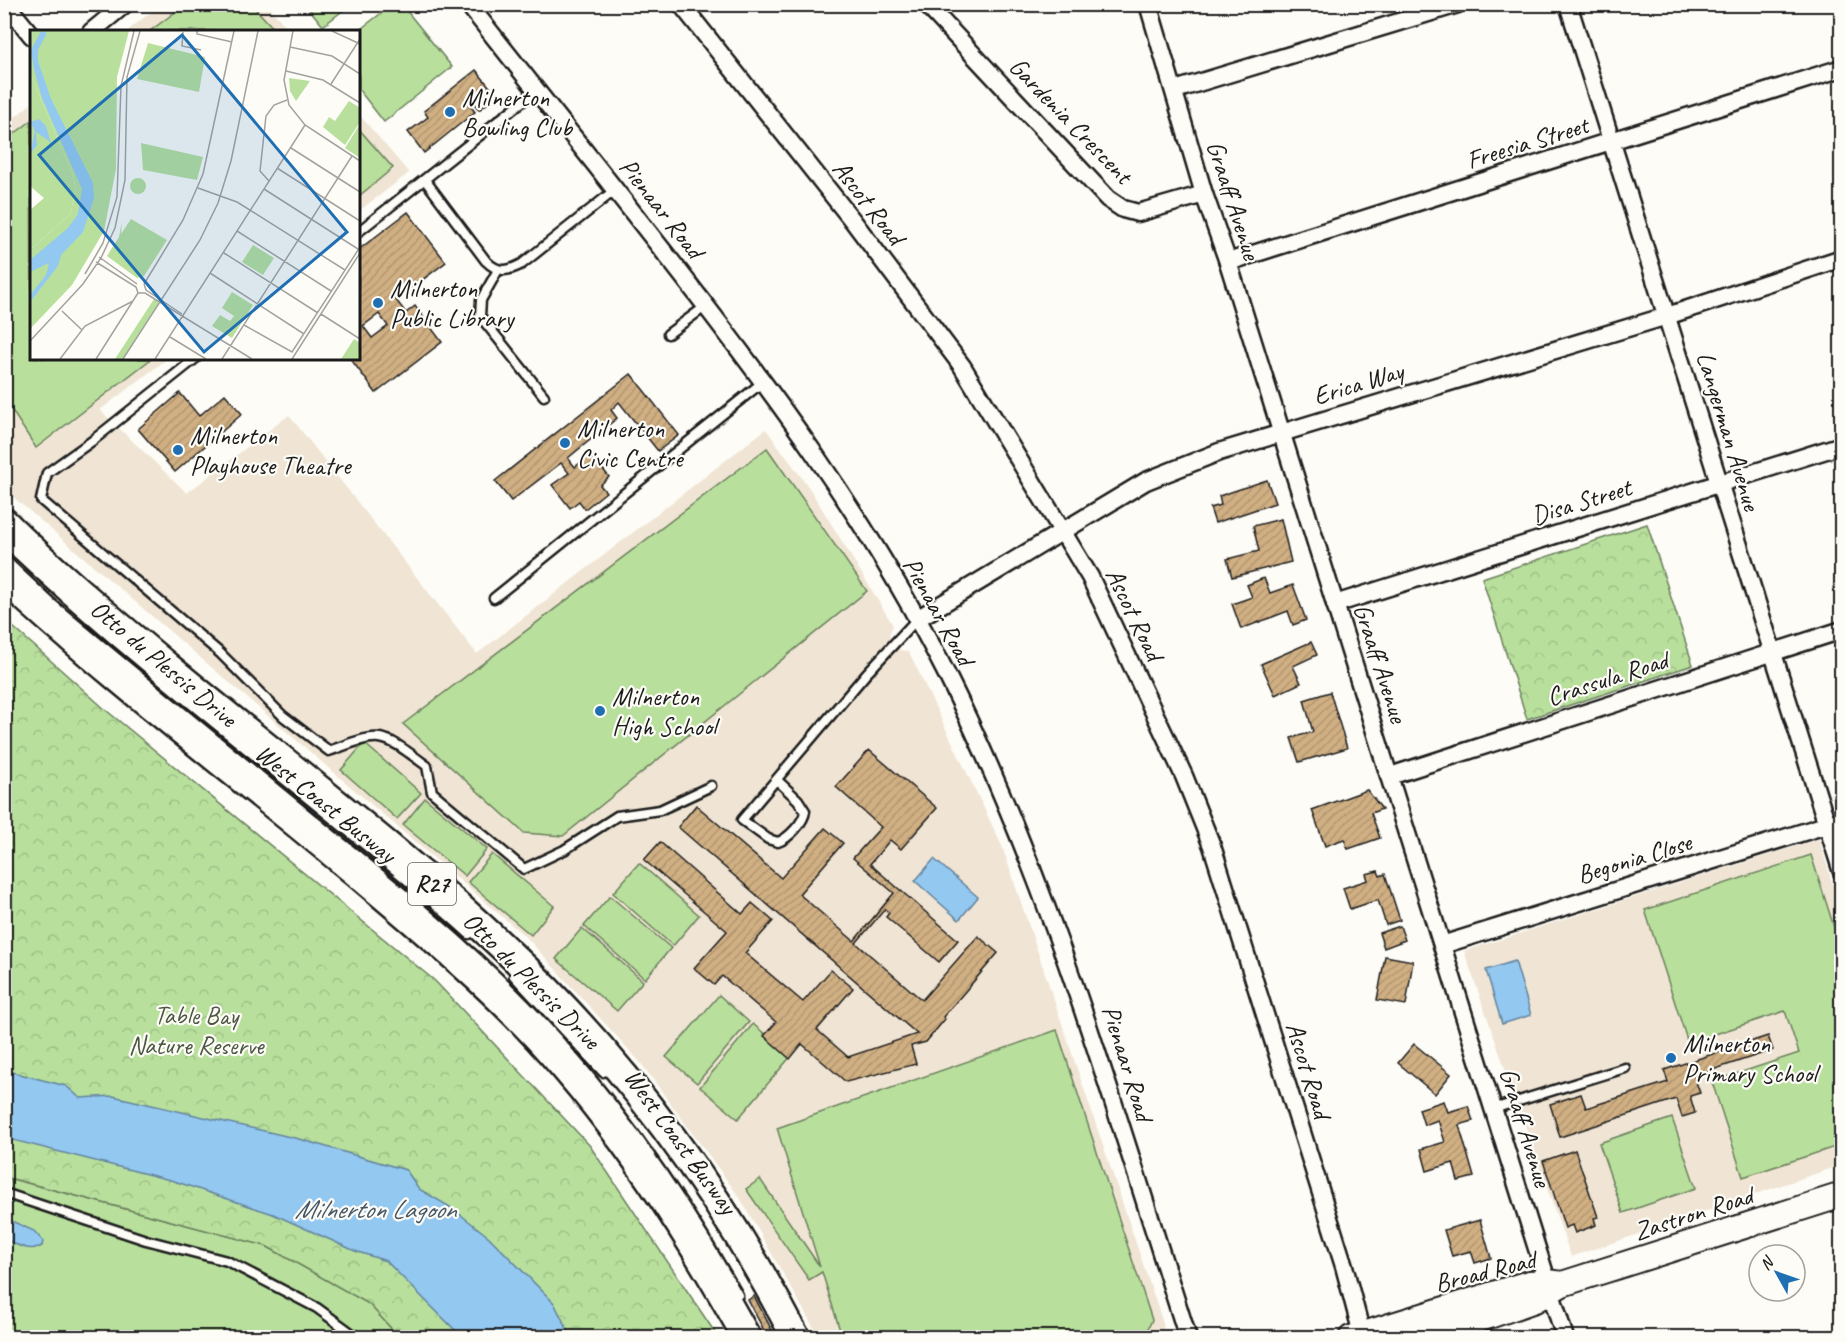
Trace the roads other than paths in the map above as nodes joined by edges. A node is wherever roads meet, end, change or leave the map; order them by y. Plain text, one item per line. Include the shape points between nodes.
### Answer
1 (6, 4) edge
2 (125, 4) edge
3 (468, 4) edge
4 (681, 4) edge
5 (926, 4) edge
6 (1148, 4) edge
7 (1458, 4) edge
8 (1568, 4) edge
9 (93, 30) edge
10 (30, 34) edge
11 (1842, 69) edge
12 (537, 90) junction
13 (1175, 90) junction
14 (1611, 143) junction
15 (425, 180) junction
16 (615, 190) junction
17 (1204, 194) junction
18 (360, 230) edge
19 (1842, 258) edge
20 (1228, 262) junction
21 (498, 270) junction
22 (706, 306) junction
23 (1667, 316) junction
24 (668, 334) dead end
25 (194, 360) edge
26 (765, 381) junction
27 (544, 396) dead end
28 (1280, 434) junction
29 (1842, 445) edge
30 (1719, 485) junction
31 (4, 522) edge
32 (1063, 531) junction
33 (4, 542) edge
34 (4, 558) edge
35 (4, 578) edge
36 (494, 598) dead end
37 (1335, 604) junction
38 (916, 619) junction
39 (1842, 630) edge
40 (1771, 651) junction
41 (1390, 776) junction
42 (777, 780) junction
43 (711, 786) dead end
44 (1834, 822) edge
45 (1842, 872) edge
46 (475, 939) dead end
47 (1442, 945) junction
48 (507, 969) dead end
49 (1625, 1068) dead end
50 (610, 1080) dead end
51 (1493, 1109) junction
52 (4, 1193) edge
53 (1842, 1196) edge
54 (1554, 1286) junction
55 (744, 1305) dead end
56 (1359, 1336) edge
57 (358, 1338) edge
58 (747, 1338) edge
59 (796, 1338) edge
60 (1188, 1338) edge
61 (1426, 1338) edge
62 (1565, 1338) edge

1 - 10 street
2 - 9 street
3 - 12 street, Pienaar Road
4 - 32 street, Ascot Road via 920,308 962,366
5 - 17 street, Gardenia Crescent via 1108,199 1138,213
6 - 13 street, Graaff Avenue
7 - 13 street
8 - 14 street, Langerman Avenue
11 - 14 street, Freesia Street
12 - 15 lane
12 - 16 street, Pienaar Road
13 - 17 street, Graaff Avenue
14 - 20 street, Freesia Street
14 - 23 street, Langerman Avenue
15 - 18 lane
15 - 21 lane via 486,261
16 - 21 lane via 522,264
16 - 22 street, Pienaar Road
17 - 20 street, Graaff Avenue
19 - 23 street, Erica Way
20 - 28 street, Graaff Avenue
21 - 27 lane via 481,300 480,316
22 - 24 lane
22 - 26 street, Pienaar Road
23 - 28 street, Erica Way
23 - 30 street, Langerman Avenue
25 - 43 lane via 93,441 47,472 41,500 220,653 283,716 329,751 368,736 391,740 427,766 432,792 524,869 564,850 617,816 660,810
26 - 36 lane
26 - 38 street, Pienaar Road via 861,523
28 - 32 street, Erica Way via 1172,469
28 - 37 street, Graaff Avenue
29 - 30 street, Disa Street
30 - 37 street, Disa Street
30 - 40 street, Langerman Avenue
31 - 59 main road, Otto du Plessis Drive / R27 via 82,596 442,892 535,978 621,1072 680,1147 755,1262
32 - 38 street, Erica Way
32 - 56 street, Ascot Road via 1118,634 1212,846 1337,1245
33 - 46 lane, West Coast Busway via 119,645
34 - 55 lane, West Coast Busway via 88,633 455,937 526,1005 612,1103 654,1160 706,1238
35 - 58 main road, Otto du Plessis Drive / R27 via 423,928 537,1036 645,1170 707,1266
37 - 41 street, Graaff Avenue
38 - 42 lane
38 - 60 street, Pienaar Road via 969,720 1026,849 1080,995
39 - 40 street, Crassula Road
40 - 41 street, Crassula Road
40 - 44 street, Langerman Avenue
41 - 47 street, Graaff Avenue
42 - 42 lane via 742,820 778,842 789,835 805,811
44 - 45 street, Langerman Avenue
44 - 47 street, Begonia Close
47 - 51 street, Graaff Avenue
48 - 50 lane, West Coast Busway
49 - 51 lane
51 - 54 street, Graaff Avenue
52 - 57 lane via 227,1262 280,1287
53 - 54 street, Zastron Road
54 - 56 street, Broad Road via 1529,1283
54 - 61 street, Broad Road via 1485,1319
54 - 62 street, Graaff Avenue

